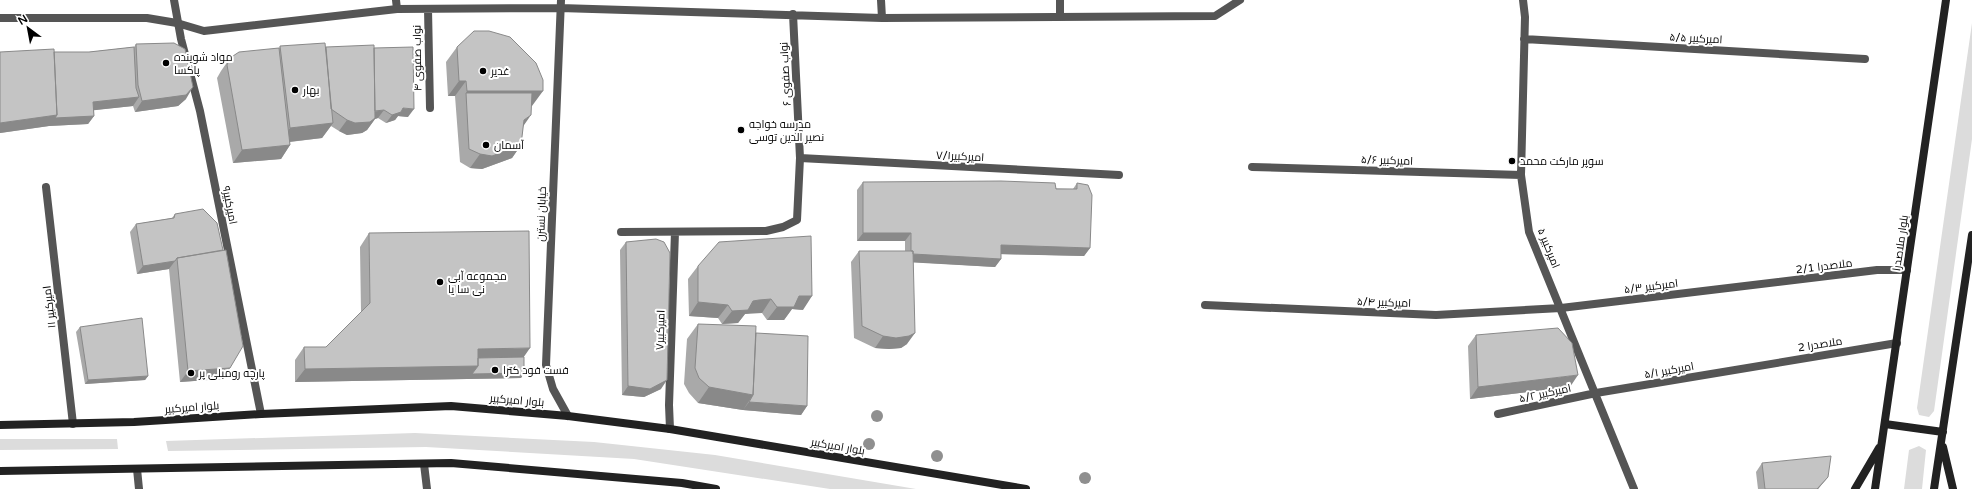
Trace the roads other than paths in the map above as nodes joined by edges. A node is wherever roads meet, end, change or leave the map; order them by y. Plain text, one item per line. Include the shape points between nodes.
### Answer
1 (174, 0) edge
2 (396, 0) edge
3 (881, 0) edge
4 (1060, 0) edge
5 (1240, 0) edge
6 (1523, 0) edge
7 (1946, 0) edge
8 (561, 4) edge
9 (397, 9) junction
10 (428, 9) junction
11 (793, 14) junction
12 (1060, 15) junction
13 (0, 18) edge
14 (882, 18) junction
15 (178, 23) junction
16 (1524, 39) junction
17 (1866, 59) dead end
18 (430, 108) dead end
19 (800, 158) junction
20 (1252, 167) dead end
21 (1120, 174) dead end
22 (1521, 175) junction
23 (46, 187) dead end
24 (621, 232) dead end
25 (675, 232) junction
26 (1972, 235) edge
27 (1907, 270) junction
28 (1743, 287) joint
29 (1205, 305) dead end
30 (1561, 308) junction
31 (1897, 342) junction
32 (1746, 368) joint
33 (1596, 393) junction
34 (261, 414) junction
35 (1498, 414) dead end
36 (568, 416) junction
37 (73, 424) junction
38 (1885, 424) junction
39 (0, 425) edge
40 (670, 429) junction
41 (1943, 432) junction
42 (1942, 442) junction
43 (1882, 444) junction
44 (424, 464) junction
45 (137, 469) junction
46 (0, 471) edge
47 (139, 489) edge
48 (426, 489) edge
49 (716, 489) edge
50 (1026, 489) edge
51 (1634, 489) edge
52 (1855, 489) edge
53 (1875, 489) edge
54 (1934, 489) edge
55 (1953, 489) edge

1 - 15 street, امیرکبیر۹
2 - 9 street
3 - 14 street
4 - 12 street
5 - 12 street via 1215,16
6 - 16 street, امیرکبیر ۵
7 - 27 main road, بلوار ملاصدرا
8 - 10 street
8 - 11 street
8 - 36 street, خیابان نسترن via 546,365 553,389
9 - 10 street
9 - 15 street via 204,31
10 - 18 street, نواب صفوی ۴
11 - 14 street
11 - 19 street, نواب صفوی ۶
12 - 14 street
13 - 15 street via 147,18
15 - 34 street, امیرکبیر۹ via 200,111
16 - 17 street, امیرکبیر ۵/۵
16 - 22 street, امیرکبیر ۵
19 - 21 street, امیرکبیر۷/۱
19 - 25 street, نواب صفوی ۶ via 797,220 766,231
20 - 22 street, امیرکبیر ۵/۶
22 - 30 street, امیرکبیر ۵ via 1529,232
23 - 37 street, امیرکبیر ۱۱
24 - 25 street
25 - 40 street, امیرکبیر۷
26 - 41 main road
27 - 28 street, ملاصدرا 2/1 via 1877,270
27 - 31 main road, بلوار ملاصدرا
28 - 30 street, امیرکبیر ۵/۳
29 - 30 street, امیرکبیر ۵/۴ via 1436,315
30 - 33 street, امیرکبیر ۵
31 - 32 street, ملاصدرا 2
31 - 38 main road, بلوار ملاصدرا
32 - 33 street, امیرکبیر ۵/۱
33 - 35 street, امیرکبیر ۵/۲
33 - 51 street, امیرکبیر ۵
34 - 36 main road, بلوار امیرکبیر via 451,406
34 - 37 main road, بلوار امیرکبیر
36 - 40 main road, بلوار امیرکبیر
37 - 39 main road, بلوار امیرکبیر
38 - 41 main road
38 - 43 main road, بلوار ملاصدرا
40 - 50 main road, بلوار امیرکبیر
41 - 42 main road
42 - 54 main road
42 - 55 main road
43 - 52 main road
43 - 53 main road, بلوار ملاصدرا
44 - 45 main road
44 - 48 street
44 - 49 main road via 566,473 682,483
45 - 46 main road
45 - 47 street

